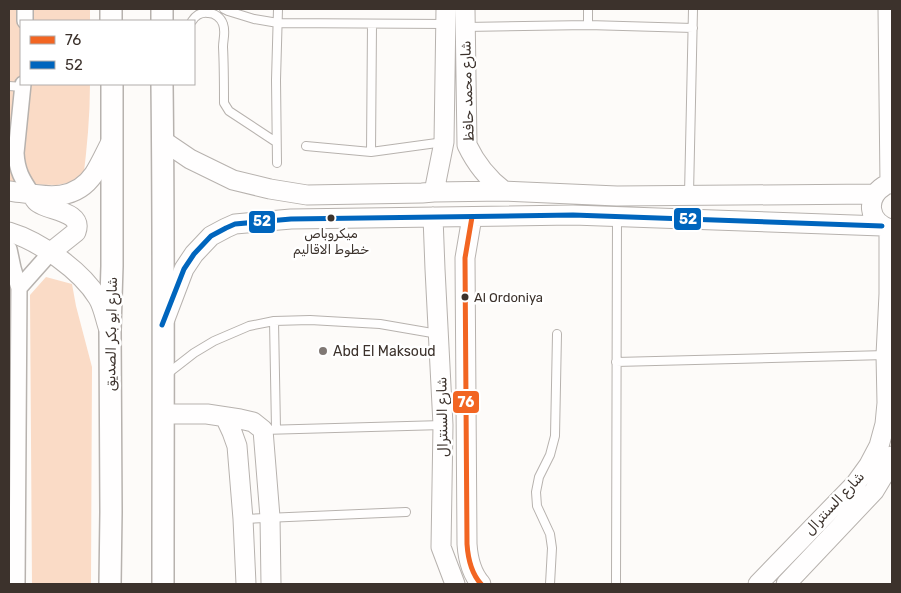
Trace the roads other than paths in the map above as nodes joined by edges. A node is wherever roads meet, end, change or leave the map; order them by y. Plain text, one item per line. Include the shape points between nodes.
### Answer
1 (224, 9) edge
2 (278, 9) edge
3 (588, 9) edge
4 (693, 9) edge
5 (888, 9) edge
6 (446, 16) edge
7 (465, 18) edge
8 (193, 20) edge
9 (278, 23) junction
10 (372, 24) junction
11 (588, 25) junction
12 (693, 28) junction
13 (18, 85) edge
14 (112, 85) edge
15 (163, 89) edge
16 (891, 129) edge
17 (112, 140) junction
18 (162, 140) junction
19 (276, 142) junction
20 (444, 142) junction
21 (306, 146) dead end
22 (371, 152) junction
23 (12, 159) edge
24 (277, 163) dead end
25 (886, 187) edge
26 (9, 191) edge
27 (504, 191) junction
28 (434, 192) junction
29 (32, 194) junction
30 (370, 194) junction
31 (689, 195) junction
32 (617, 196) junction
33 (433, 217) junction
34 (472, 217) junction
35 (617, 217) junction
36 (370, 218) junction
37 (888, 228) edge
38 (9, 232) edge
39 (9, 249) edge
40 (52, 252) junction
41 (19, 288) junction
42 (891, 294) edge
43 (274, 321) junction
44 (162, 325) junction
45 (110, 330) junction
46 (438, 334) junction
47 (557, 334) dead end
48 (886, 355) junction
49 (616, 362) junction
50 (163, 377) junction
51 (164, 414) junction
52 (225, 417) junction
53 (443, 425) junction
54 (270, 429) junction
55 (892, 456) edge
56 (442, 487) junction
57 (466, 487) junction
58 (13, 510) edge
59 (406, 512) dead end
60 (270, 518) junction
61 (243, 519) junction
62 (17, 584) edge
63 (110, 584) edge
64 (163, 584) edge
65 (246, 584) edge
66 (272, 584) edge
67 (455, 584) edge
68 (481, 584) edge
69 (550, 584) edge
70 (616, 584) edge
71 (758, 584) edge
72 (786, 584) edge

1 - 9 lane
2 - 9 lane
3 - 11 lane
4 - 12 lane
5 - 16 street
6 - 10 lane
6 - 20 street, شارع محمد حافظ
7 - 11 lane
7 - 27 street, شارع محمد حافظ via 468,145 474,159
8 - 19 lane via 209,12 221,20 225,34 224,103 229,111
9 - 10 lane
9 - 19 lane
10 - 22 lane
11 - 12 lane
12 - 31 lane
13 - 23 street
14 - 17 main road, شارع ابو بكر الصديق
15 - 18 main road
16 - 25 street
17 - 29 street via 83,187 68,194
17 - 45 main road, شارع ابو بكر الصديق
18 - 30 street via 190,159 245,184 307,195
18 - 44 main road
19 - 24 lane
20 - 22 lane
20 - 28 street, شارع محمد حافظ
21 - 22 lane
23 - 29 street
25 - 31 street
25 - 37 street via 871,203 871,209 873,216
26 - 29 street
27 - 28 street
27 - 32 street
28 - 30 street
29 - 40 street via 36,202 65,213 77,224 76,232
30 - 36 street
31 - 32 street
32 - 35 street
33 - 34 street
33 - 36 street
33 - 46 street, شارع السنترال
34 - 35 street
34 - 57 street, شارع السنترال via 466,258
35 - 37 street
35 - 49 lane
36 - 44 street via 291,219 235,224 226,228 211,236 184,269
37 - 42 street, شارع السنترال
38 - 40 street
39 - 41 street
40 - 41 street
40 - 45 street via 82,277 98,298
41 - 58 street
42 - 48 street, شارع السنترال
43 - 46 lane via 380,324
43 - 50 lane via 249,326 214,341
43 - 54 lane
44 - 50 main road
45 - 63 main road, شارع ابو بكر الصديق
46 - 53 street, شارع السنترال
47 - 69 lane via 555,436 536,492 538,506 550,534
48 - 49 lane
48 - 71 street, شارع السنترال via 884,424 869,465
49 - 70 lane
50 - 51 main road
51 - 52 street
51 - 64 main road
52 - 54 street
52 - 61 street via 237,446
53 - 54 lane
53 - 56 street, شارع السنترال
54 - 60 street
55 - 72 street, شارع السنترال via 874,491
56 - 57 street
56 - 67 street, شارع السنترال via 441,547
57 - 68 street, شارع السنترال via 468,557
58 - 62 street
59 - 60 lane
60 - 61 lane
60 - 66 street
61 - 65 street

